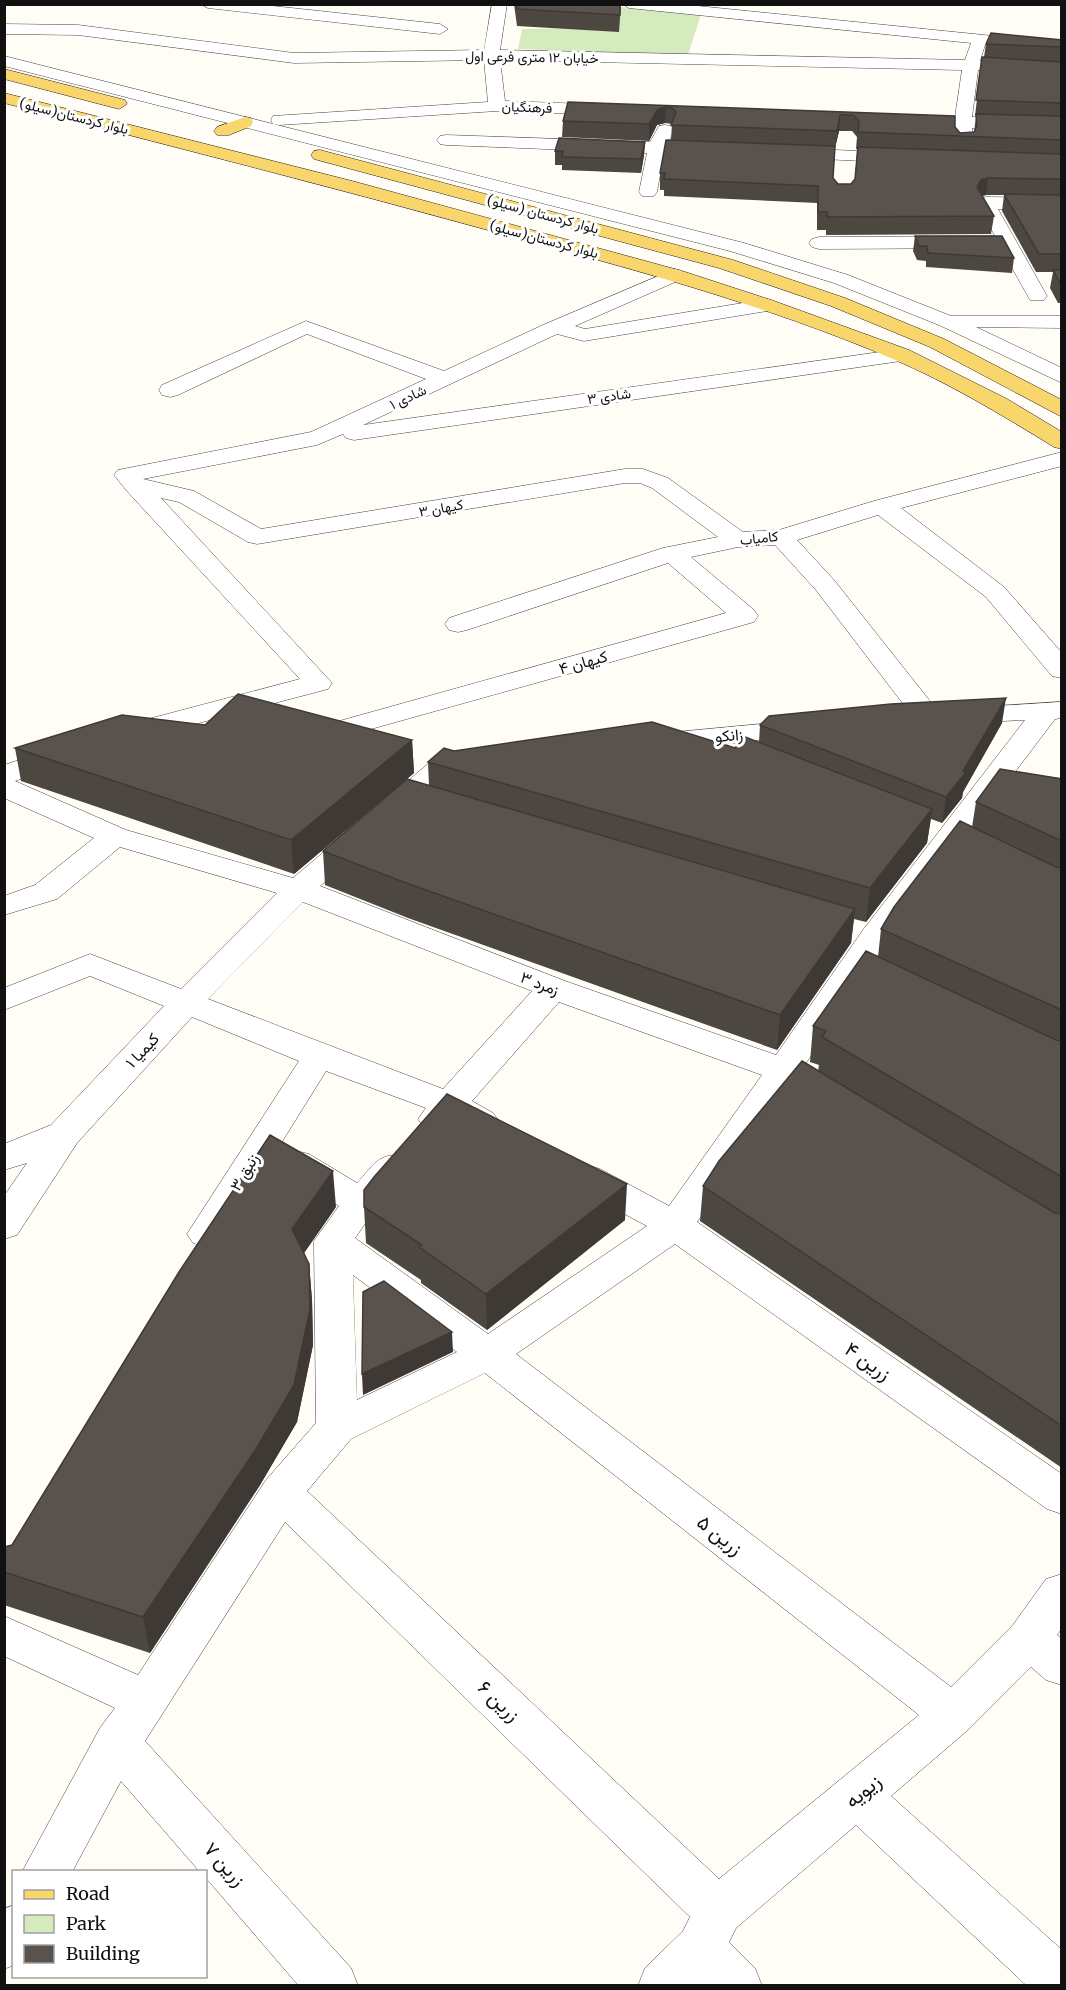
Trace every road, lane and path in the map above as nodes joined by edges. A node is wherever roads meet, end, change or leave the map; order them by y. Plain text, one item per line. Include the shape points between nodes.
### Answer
1 (208, 4) edge
2 (500, 4) edge
3 (628, 4) edge
4 (702, 8) edge
5 (440, 12) dead end
6 (87, 13) dead end
7 (440, 28) junction
8 (4, 29) edge
9 (78, 30) junction
10 (980, 40) junction
11 (1050, 47) edge
12 (491, 55) junction
13 (438, 56) junction
14 (4, 61) edge
15 (970, 65) junction
16 (1062, 70) edge
17 (4, 74) edge
18 (4, 98) edge
19 (497, 106) junction
20 (628, 111) edge
21 (891, 120) edge
22 (245, 122) junction
23 (962, 122) junction
24 (1062, 126) edge
25 (664, 130) edge
26 (223, 131) junction
27 (846, 137) edge
28 (446, 140) dead end
29 (657, 147) junction
30 (727, 150) edge
31 (774, 152) edge
32 (844, 156) junction
33 (921, 159) edge
34 (965, 160) edge
35 (372, 168) junction
36 (843, 175) dead end
37 (346, 185) junction
38 (648, 192) dead end
39 (1062, 204) edge
40 (1007, 242) junction
41 (819, 243) dead end
42 (675, 275) junction
43 (1051, 280) edge
44 (767, 305) junction
45 (946, 321) junction
46 (1059, 322) edge
47 (555, 326) junction
48 (901, 355) junction
49 (1062, 376) edge
50 (446, 379) junction
51 (170, 390) dead end
52 (1062, 410) edge
53 (317, 438) junction
54 (1062, 442) edge
55 (1062, 459) edge
56 (131, 480) junction
57 (882, 506) junction
58 (781, 537) junction
59 (738, 540) junction
60 (672, 552) junction
61 (458, 624) dead end
62 (1062, 670) edge
63 (245, 703) junction
64 (1053, 712) edge
65 (927, 717) junction
66 (892, 720) edge
67 (834, 725) edge
68 (308, 726) junction
69 (694, 738) junction
70 (624, 746) edge
71 (373, 748) edge
72 (406, 758) edge
73 (747, 759) edge
74 (497, 762) edge
75 (439, 769) junction
76 (4, 775) edge
77 (4, 787) edge
78 (402, 799) junction
79 (435, 809) edge
80 (918, 827) edge
81 (115, 836) junction
82 (960, 844) junction
83 (298, 889) junction
84 (4, 906) edge
85 (552, 988) junction
86 (4, 1000) edge
87 (188, 1002) junction
88 (319, 1056) junction
89 (784, 1070) junction
90 (823, 1094) edge
91 (449, 1104) junction
92 (64, 1134) junction
93 (511, 1137) edge
94 (262, 1143) junction
95 (4, 1158) edge
96 (562, 1164) edge
97 (361, 1202) junction
98 (675, 1225) junction
99 (4, 1226) edge
100 (333, 1241) junction
101 (188, 1264) edge
102 (488, 1354) junction
103 (337, 1428) junction
104 (281, 1492) junction
105 (1062, 1497) edge
106 (1062, 1592) edge
107 (4, 1635) edge
108 (1045, 1652) edge
109 (147, 1701) junction
110 (953, 1715) junction
111 (117, 1743) junction
112 (858, 1796) junction
113 (47, 1870) edge
114 (710, 1929) junction
115 (12, 1932) edge
116 (4, 1945) edge
117 (1062, 1984) edge
118 (333, 1986) edge
119 (663, 1986) edge
120 (737, 1986) edge

1 - 7 street
2 - 12 street
3 - 4 street
4 - 10 street
5 - 7 street
6 - 9 street
7 - 13 street
8 - 9 street, خیابان ۱۲ متری فرعی اول
9 - 13 street, خیابان ۱۲ متری فرعی اول via 294,58
10 - 11 street
10 - 15 street
12 - 13 street, خیابان ۱۲ متری فرعی اول
12 - 15 street, خیابان ۱۲ متری فرعی اول
12 - 19 street
14 - 22 street
15 - 16 street, خیابان ۱۲ متری فرعی اول
15 - 23 street
17 - 26 main road, بلوار کردستان (سیلو)
18 - 37 main road, بلوار کردستان(سیلو)
19 - 20 street, فرهنگیان
19 - 22 street, فرهنگیان
21 - 23 street
22 - 26 main road
22 - 45 street via 737,247 841,279
23 - 24 street
23 - 34 street
25 - 29 street
26 - 35 main road, بلوار کردستان (سیلو)
27 - 32 street
28 - 29 street
29 - 30 street
29 - 38 street
31 - 32 street
32 - 33 street
32 - 36 street
35 - 37 main road
35 - 52 main road, بلوار کردستان (سیلو) via 726,264 838,302 937,343
37 - 42 main road, بلوار کردستان(سیلو)
39 - 40 street via 986,203
40 - 41 street
40 - 43 street via 1033,288
42 - 44 main road, بلوار کردستان(سیلو)
42 - 47 street, شادی ۱
44 - 47 street via 584,335
44 - 48 main road, بلوار کردستان(سیلو)
45 - 46 street
45 - 49 street
46 - 49 street via 1041,343
47 - 50 street, شادی ۱
48 - 53 street, شادی ۳
48 - 54 main road, بلوار کردستان(سیلو) via 999,404
50 - 51 street via 306,327
50 - 53 street, شادی ۱
53 - 56 street, شادی ۱
55 - 57 street, کامیاب
56 - 59 street, کیهان ۳ via 186,496 257,537 643,476 660,483
56 - 63 street via 318,682
57 - 58 street, کامیاب
57 - 62 street via 995,592
58 - 59 street, کامیاب
58 - 65 street via 825,585
59 - 60 street, کامیاب
60 - 61 street, کامیاب
60 - 68 street, کیهان ۴ via 745,616
63 - 68 street
63 - 76 street via 149,726
64 - 65 street
64 - 82 street
65 - 66 street
67 - 69 street, زانکو
68 - 71 street
69 - 70 street, زانکو
69 - 73 street
72 - 75 street
74 - 75 street
75 - 78 street
77 - 81 street, زمرد ۳
78 - 79 street
78 - 83 street
80 - 82 street
81 - 83 street, زمرد ۳
81 - 84 street via 46,892
82 - 89 street via 863,934 866,974
83 - 85 street, زمرد ۳
83 - 87 street, کیمیا ۱
85 - 89 street, زمرد ۳
85 - 91 street
86 - 87 street via 90,964
87 - 88 street
87 - 92 street, کیمیا ۱
88 - 91 street
88 - 94 street, زنبق ۳
89 - 90 street, زمرد ۳
89 - 98 street
91 - 93 street
91 - 97 street
92 - 95 street
92 - 99 street, کیمیا ۱
94 - 97 street
94 - 101 street, زنبق ۳
96 - 98 street, زرین ۴
97 - 100 street
98 - 102 street
98 - 105 street, زرین ۴
100 - 102 street, زرین ۵
100 - 103 street
102 - 103 street
102 - 110 street, زرین ۵
103 - 104 street
104 - 109 street
104 - 114 street, زرین ۶
106 - 108 street, زیویه
107 - 109 street
108 - 110 street, زیویه
109 - 111 street
110 - 112 street, زیویه
111 - 113 street
111 - 118 street, زرین ۷
112 - 114 street, زیویه
112 - 117 street
114 - 119 street, زیویه
114 - 120 street, زرین ۶
115 - 116 street

